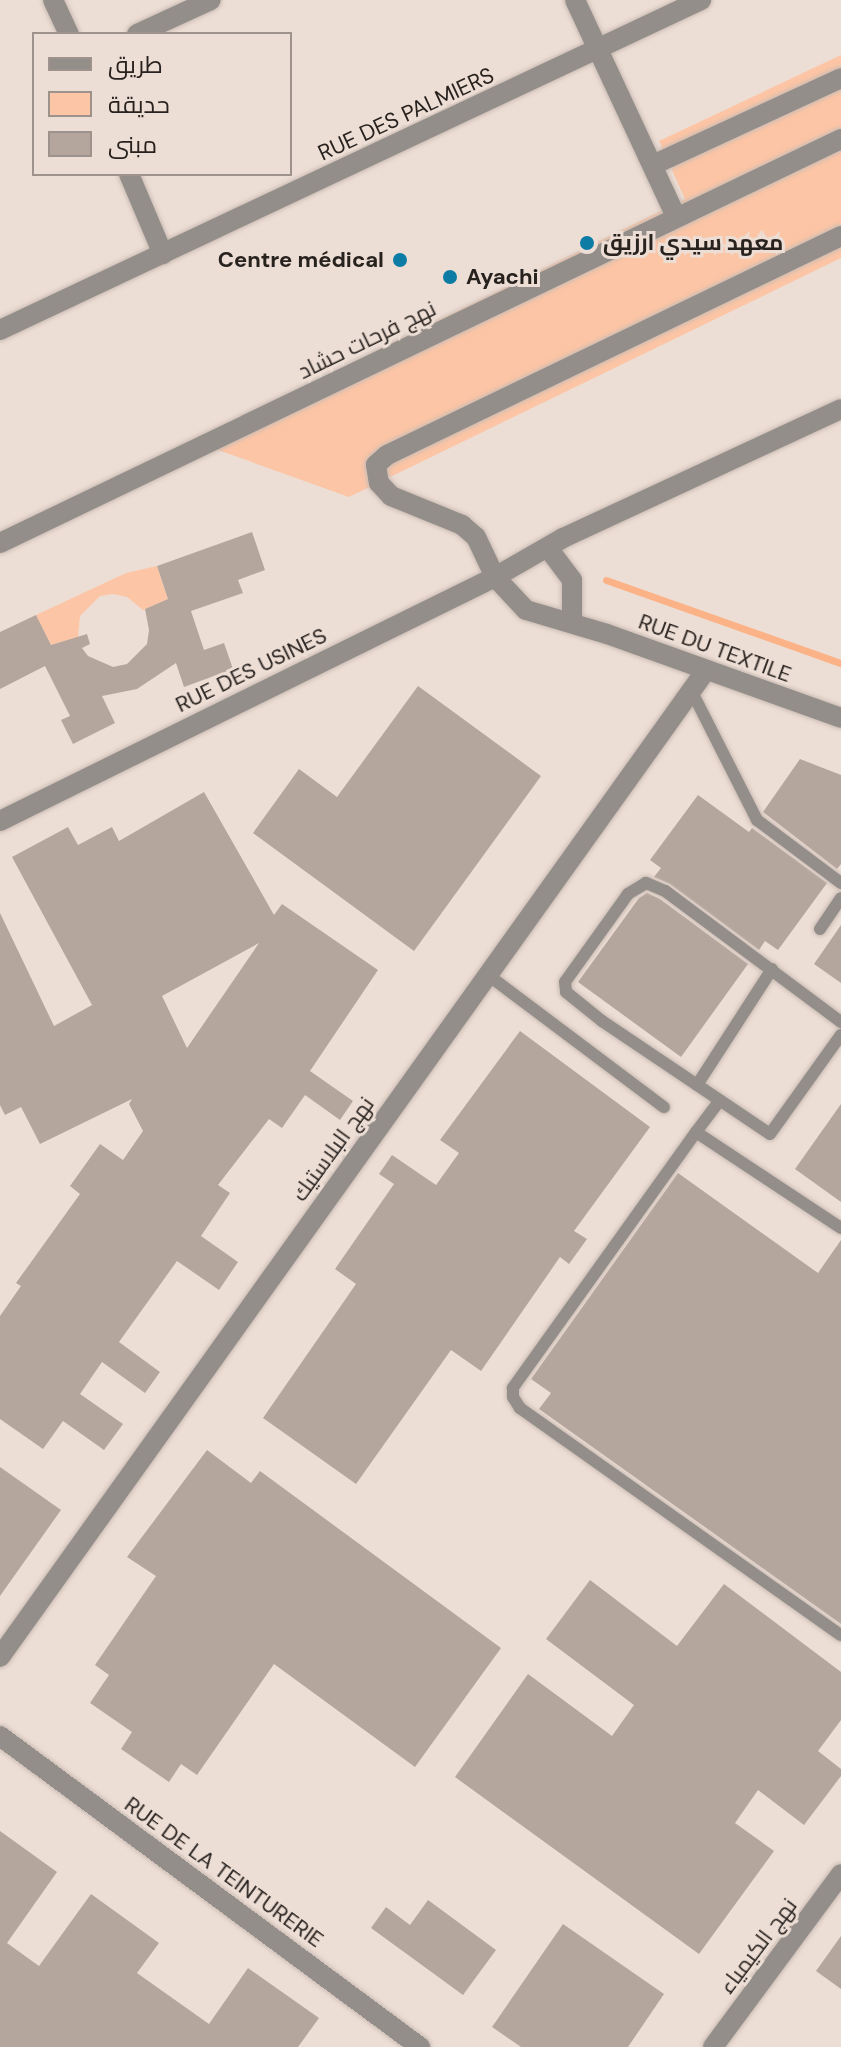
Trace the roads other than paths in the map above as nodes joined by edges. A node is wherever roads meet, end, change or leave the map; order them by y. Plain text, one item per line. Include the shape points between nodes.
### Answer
1 (53, 0) edge
2 (211, 0) edge
3 (575, 0) edge
4 (701, 0) edge
5 (68, 32) edge
6 (141, 32) edge
7 (597, 51) junction
8 (841, 78) edge
9 (841, 139) edge
10 (653, 165) junction
11 (130, 176) edge
12 (676, 217) junction
13 (841, 236) edge
14 (163, 254) junction
15 (0, 330) edge
16 (841, 409) edge
17 (0, 543) edge
18 (548, 548) junction
19 (495, 577) junction
20 (572, 622) junction
21 (706, 670) junction
22 (691, 690) junction
23 (841, 718) edge
24 (0, 821) edge
25 (841, 883) edge
26 (841, 898) edge
27 (820, 929) dead end
28 (772, 969) junction
29 (488, 975) junction
30 (841, 1022) edge
31 (841, 1035) edge
32 (697, 1085) junction
33 (719, 1101) junction
34 (664, 1107) dead end
35 (696, 1132) junction
36 (841, 1228) edge
37 (841, 1635) edge
38 (0, 1657) edge
39 (0, 1736) edge
40 (841, 1874) edge
41 (420, 2047) edge
42 (713, 2047) edge

1 - 5 street
2 - 6 street
3 - 7 street
4 - 7 street, RUE DES PALMIERS
7 - 10 street
7 - 14 street, RUE DES PALMIERS
8 - 10 street
9 - 12 street, نهج فرحات حشاد
10 - 12 street
11 - 14 street
12 - 17 street, نهج فرحات حشاد
13 - 19 street, RUE DU TEXTILE via 387,455 376,465 379,483 391,496 462,525 476,537
14 - 15 street, RUE DES PALMIERS
16 - 18 street, RUE DES USINES
18 - 19 street, RUE DES USINES
18 - 20 street via 572,580
19 - 20 street, RUE DU TEXTILE via 526,610
19 - 24 street, RUE DES USINES
20 - 21 street, RUE DU TEXTILE
21 - 22 street, نهج البلاستيك
21 - 23 street, RUE DU TEXTILE
22 - 25 lane via 757,820
22 - 29 street, نهج البلاستيك
26 - 27 lane
28 - 30 lane
28 - 32 lane
28 - 32 lane via 665,891 646,883 628,894 565,982 566,992 602,1021
29 - 34 lane
29 - 38 street, نهج البلاستيك
31 - 33 lane via 770,1134
32 - 33 lane
33 - 35 lane
35 - 36 lane
35 - 37 lane via 513,1388 513,1397 520,1408
39 - 41 street, RUE DE LA TEINTURERIE
40 - 42 street, نهج الكيمياء

